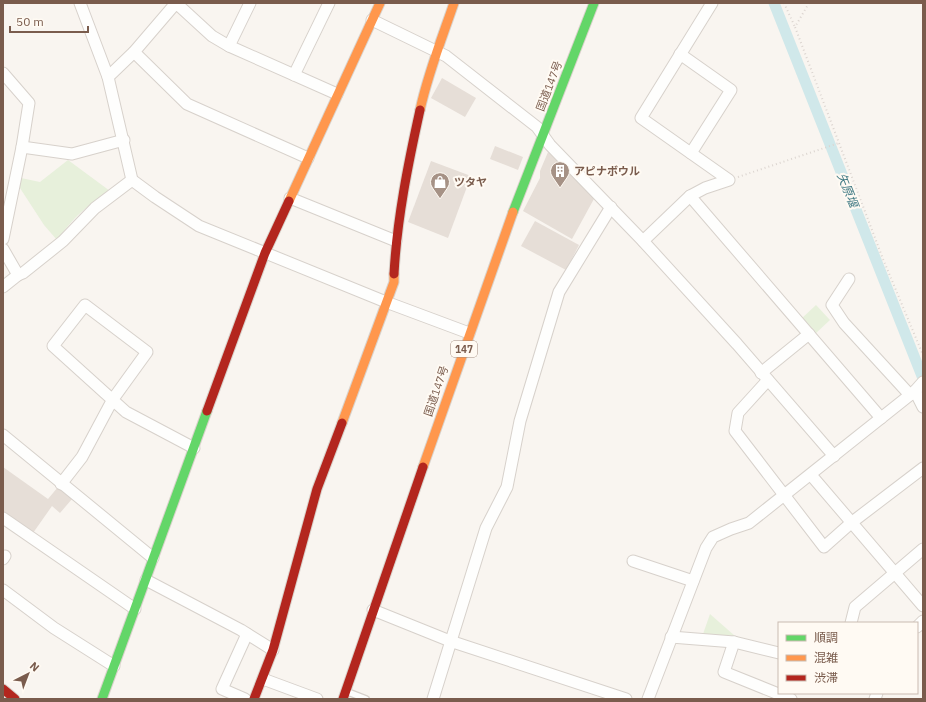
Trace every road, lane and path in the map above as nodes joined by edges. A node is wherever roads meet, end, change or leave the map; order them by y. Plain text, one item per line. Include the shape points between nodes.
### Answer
1 (80, 3) edge
2 (250, 3) edge
3 (329, 3) edge
4 (380, 3) edge
5 (454, 3) edge
6 (594, 3) edge
7 (712, 3) edge
8 (784, 3) edge
9 (809, 3) edge
10 (372, 20) junction
11 (797, 31) junction
12 (229, 46) junction
13 (134, 52) junction
14 (438, 52) junction
15 (680, 54) junction
16 (3, 73) edge
17 (294, 75) junction
18 (108, 77) junction
19 (337, 94) junction
20 (543, 136) junction
21 (124, 140) junction
22 (839, 143) junction
23 (22, 147) junction
24 (691, 153) junction
25 (308, 158) junction
26 (132, 180) junction
27 (729, 180) junction
28 (690, 196) junction
29 (290, 198) junction
30 (611, 207) junction
31 (3, 238) edge
32 (396, 241) junction
33 (643, 241) junction
34 (3, 249) edge
35 (265, 253) junction
36 (18, 275) junction
37 (849, 279) dead end
38 (3, 287) edge
39 (386, 302) junction
40 (469, 333) junction
41 (809, 334) junction
42 (923, 355) edge
43 (764, 376) junction
44 (923, 382) edge
45 (913, 393) junction
46 (113, 399) junction
47 (923, 407) edge
48 (881, 418) junction
49 (3, 435) edge
50 (194, 448) junction
51 (834, 456) junction
52 (923, 468) edge
53 (811, 475) junction
54 (61, 484) junction
55 (785, 496) junction
56 (3, 518) edge
57 (851, 523) junction
58 (923, 549) edge
59 (153, 558) junction
60 (633, 561) dead end
61 (894, 573) junction
62 (146, 580) junction
63 (693, 581) junction
64 (3, 590) edge
65 (923, 606) edge
66 (135, 609) junction
67 (373, 610) junction
68 (851, 622) edge
69 (247, 634) junction
70 (671, 637) junction
71 (450, 641) junction
72 (734, 642) junction
73 (273, 650) junction
74 (778, 652) edge
75 (114, 666) junction
76 (263, 678) junction
77 (3, 690) edge
78 (778, 694) edge
79 (779, 694) edge
80 (344, 695) edge
81 (14, 699) edge
82 (102, 699) edge
83 (245, 699) edge
84 (254, 699) edge
85 (317, 699) edge
86 (366, 699) edge
87 (433, 699) edge
88 (626, 699) edge
89 (648, 699) edge
90 (791, 699) edge

1 - 18 street
2 - 12 street
3 - 17 street
4 - 10 main road
5 - 14 main road
6 - 20 main road, 国道147号 / 147
7 - 15 street
8 - 11 path
9 - 11 path via 795,27
10 - 14 street
10 - 19 main road
11 - 22 path
12 - 13 street via 212,36 176,3
12 - 17 street
13 - 18 street
13 - 25 street via 188,104
14 - 20 street via 531,122
14 - 32 main road via 425,86
15 - 24 street via 641,118
15 - 24 street via 731,90
16 - 23 street via 29,104
17 - 19 street
18 - 21 street
19 - 25 main road
20 - 30 street
20 - 40 main road, 国道147号 / 147
21 - 23 street via 72,154
21 - 26 street
22 - 27 path
22 - 42 path
23 - 31 street
24 - 27 street
25 - 29 main road
26 - 35 street via 199,226
26 - 36 street via 95,208 58,245
27 - 28 street
28 - 33 street
28 - 41 street
29 - 32 street
29 - 35 main road
30 - 33 street
30 - 71 street via 559,292 520,421 507,487 486,528
32 - 39 main road via 394,282
33 - 43 street
34 - 36 street
35 - 39 street
35 - 50 main road
36 - 38 street
37 - 45 street via 832,305 844,323
39 - 40 street
39 - 73 main road via 317,489
40 - 67 main road, 国道147号 / 147
41 - 43 street
41 - 48 street
43 - 51 street
43 - 55 street via 738,413 734,431
44 - 45 street
45 - 47 street
45 - 48 street
46 - 46 street via 53,346 85,305 147,352
46 - 50 street via 126,412
46 - 54 street via 82,457
48 - 51 street
49 - 54 street
50 - 59 main road
51 - 53 street
52 - 57 street
53 - 55 street
53 - 57 street
54 - 59 street
55 - 57 street via 824,547
55 - 63 street via 749,524 713,537
56 - 66 street
57 - 61 street
58 - 61 street
59 - 62 main road
60 - 63 street
61 - 65 street
61 - 68 street via 855,606
62 - 66 main road
62 - 69 street
63 - 70 street
64 - 75 street via 54,628
66 - 75 main road
67 - 71 street
67 - 80 main road, 国道147号 / 147
69 - 73 street
69 - 83 street via 222,689
70 - 72 street
70 - 89 street
71 - 87 street
71 - 88 street
72 - 74 street
72 - 78 street via 724,672
73 - 76 main road
75 - 82 main road
76 - 84 main road
76 - 85 street
77 - 81 main road
79 - 90 street
80 - 86 lane

